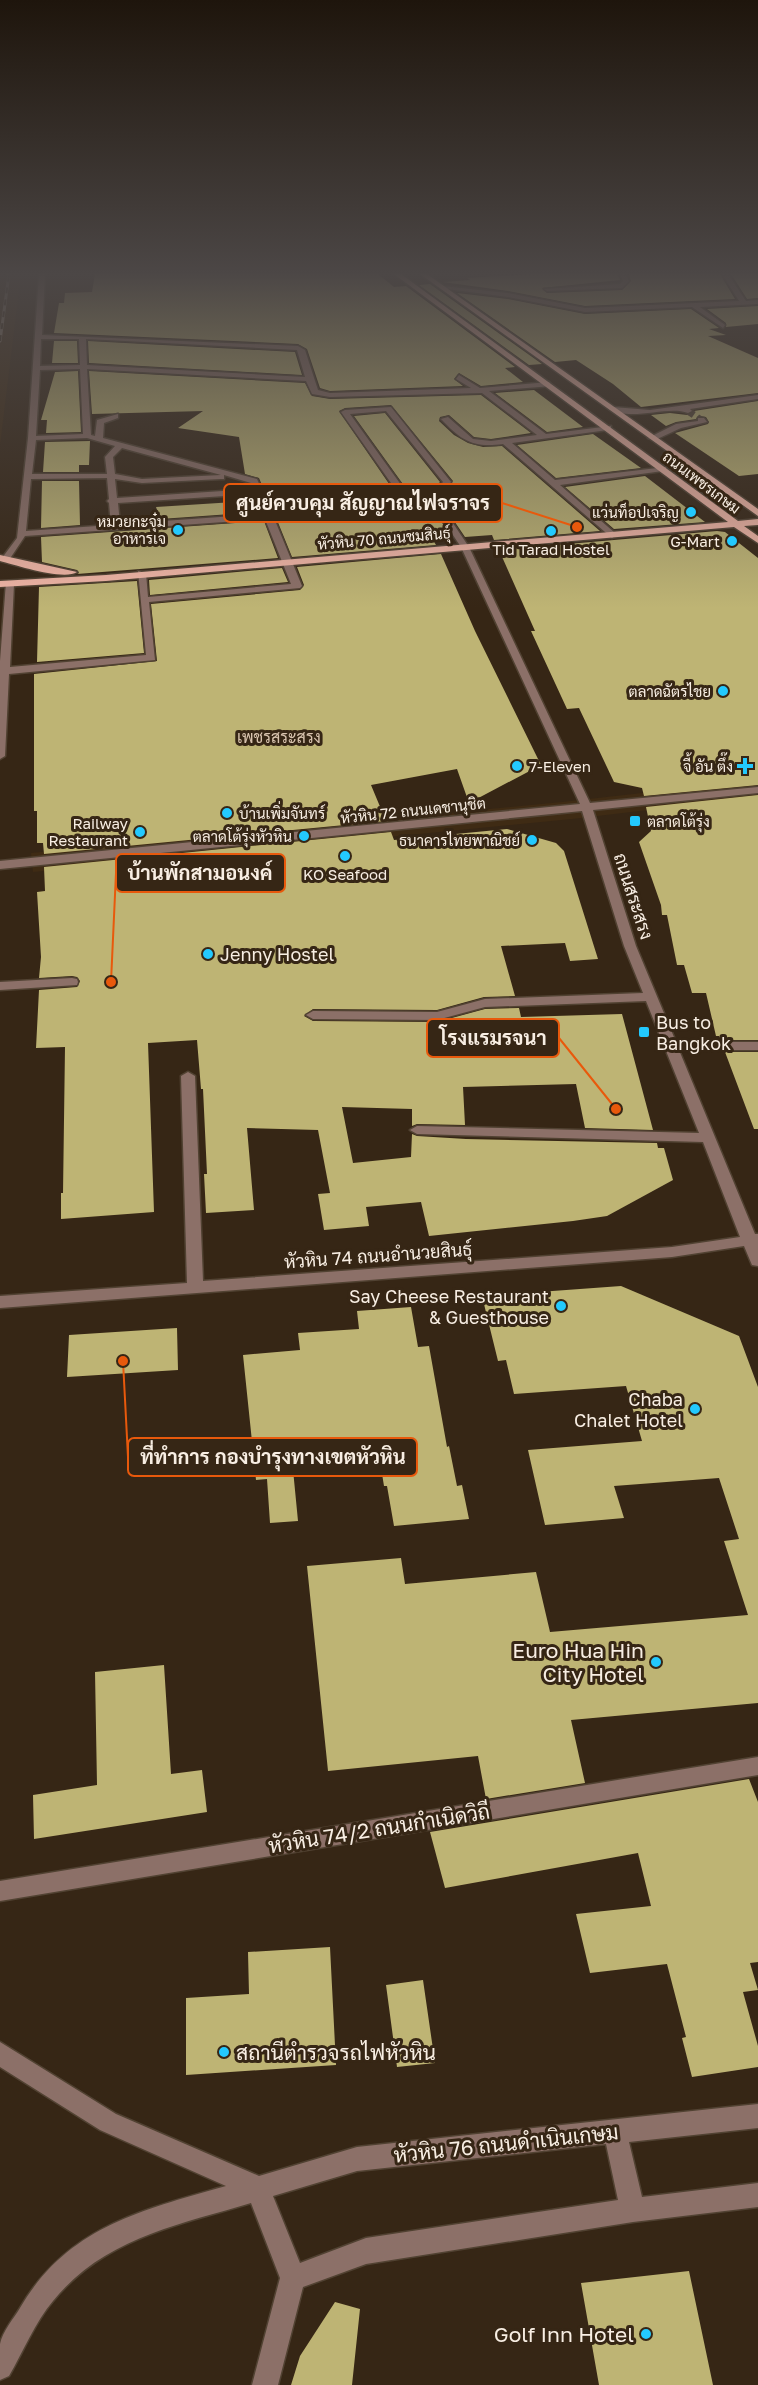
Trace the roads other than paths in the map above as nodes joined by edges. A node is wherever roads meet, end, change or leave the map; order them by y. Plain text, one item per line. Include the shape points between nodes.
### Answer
1 (35, 385) edge
2 (84, 385) edge
3 (312, 385) edge
4 (473, 385) edge
5 (537, 385) edge
6 (551, 385) edge
7 (580, 385) edge
8 (482, 391) junction
9 (758, 397) edge
10 (613, 409) junction
11 (115, 416) dead end
12 (445, 419) dead end
13 (701, 420) dead end
14 (608, 428) junction
15 (87, 436) junction
16 (545, 436) junction
17 (32, 438) junction
18 (652, 438) junction
19 (99, 440) junction
20 (506, 442) junction
21 (120, 446) junction
22 (663, 469) junction
23 (109, 476) junction
24 (233, 476) junction
25 (26, 477) junction
26 (554, 483) junction
27 (259, 491) junction
28 (436, 499) junction
29 (111, 501) junction
30 (758, 513) edge
31 (270, 517) junction
32 (758, 522) edge
33 (736, 525) junction
34 (116, 528) junction
35 (21, 534) junction
36 (612, 535) junction
37 (758, 540) edge
38 (465, 547) junction
39 (3, 558) edge
40 (288, 561) junction
41 (19, 562) junction
42 (141, 573) junction
43 (4, 584) edge
44 (144, 600) junction
45 (4, 671) junction
46 (0, 756) edge
47 (758, 790) edge
48 (587, 808) junction
49 (0, 865) edge
50 (72, 982) dead end
51 (0, 986) edge
52 (650, 997) junction
53 (313, 1015) dead end
54 (669, 1046) junction
55 (758, 1046) edge
56 (188, 1076) dead end
57 (417, 1130) dead end
58 (707, 1138) junction
59 (754, 1239) edge
60 (758, 1261) edge
61 (195, 1287) junction
62 (0, 1302) edge
63 (758, 1766) edge
64 (0, 1891) edge
65 (0, 2054) edge
66 (758, 2116) edge
67 (615, 2131) junction
68 (257, 2187) junction
69 (758, 2195) edge
70 (633, 2210) junction
71 (294, 2278) junction
72 (0, 2367) edge
73 (265, 2385) edge

1 - 17 street
2 - 15 street
3 - 8 street via 315,392 330,395
4 - 8 street
5 - 8 street
6 - 14 main road, ถนนเพชรเกษม
7 - 10 main road, ถนนเพชรเกษม
8 - 16 street
9 - 10 street via 650,412
10 - 18 main road, ถนนเพชรเกษม
11 - 19 street via 100,422
12 - 20 street via 471,441
13 - 18 street
14 - 16 street
14 - 22 main road, ถนนเพชรเกษม
15 - 17 street
15 - 19 street
16 - 20 street
17 - 25 street
18 - 30 main road, ถนนเพชรเกษม
19 - 21 street
20 - 26 street
21 - 23 street via 109,457
21 - 24 street
22 - 26 street
22 - 33 main road, ถนนเพชรเกษม
23 - 24 street via 142,481
23 - 25 street
23 - 29 street
24 - 27 street via 254,481
25 - 35 street
26 - 36 street
27 - 29 street
27 - 31 street
28 - 28 street via 401,491 345,412 388,409 447,482
28 - 31 street
28 - 38 street, ถนนสระสรง
29 - 34 street
31 - 34 street
31 - 40 street
32 - 33 main road, หัวหิน 70 ถนนชมสินธุ์
33 - 36 main road, หัวหิน 70 ถนนชมสินธุ์
33 - 37 main road, ถนนเพชรเกษม
34 - 35 street
35 - 39 street
36 - 38 main road, หัวหิน 70 ถนนชมสินธุ์
38 - 40 main road, หัวหิน 70 ถนนชมสินธุ์
38 - 48 street, ถนนสระสรง
39 - 41 main road, หัวหิน 70 ถนนชมสินธุ์
40 - 42 main road, หัวหิน 70 ถนนชมสินธุ์
40 - 44 street via 297,586
41 - 42 main road, หัวหิน 70 ถนนชมสินธุ์ via 65,572
41 - 43 main road via 23,573
42 - 43 main road, หัวหิน 70 ถนนชมสินธุ์
42 - 44 street
43 - 45 street
44 - 45 street via 151,658
45 - 46 street
47 - 48 street, หัวหิน 72 ถนนเดชานุชิต
48 - 49 street, หัวหิน 72 ถนนเดชานุชิต
48 - 52 street, ถนนสระสรง
50 - 51 street
52 - 53 street via 484,1003 437,1016
52 - 54 street, ถนนสระสรง
54 - 55 street
54 - 58 street, ถนนสระสรง
56 - 61 street
57 - 58 street
58 - 59 street, ถนนสระสรง
59 - 60 street, ถนนสระสรง
59 - 61 street, หัวหิน 74 ถนนอำนวยสินธุ์ via 672,1252
61 - 62 street, หัวหิน 74 ถนนอำนวยสินธุ์
63 - 64 street, หัวหิน 74/2 ถนนกำเนิดวิถี
65 - 68 street via 108,2122
66 - 67 street, หัวหิน 76 ถนนดำเนินเกษม
67 - 68 street, หัวหิน 76 ถนนดำเนินเกษม via 357,2159
67 - 70 street
68 - 71 street
68 - 72 street, หัวหิน 76 ถนนดำเนินเกษม via 141,2223 102,2242 68,2267 43,2293
69 - 70 street
70 - 71 street via 366,2251
71 - 73 street

